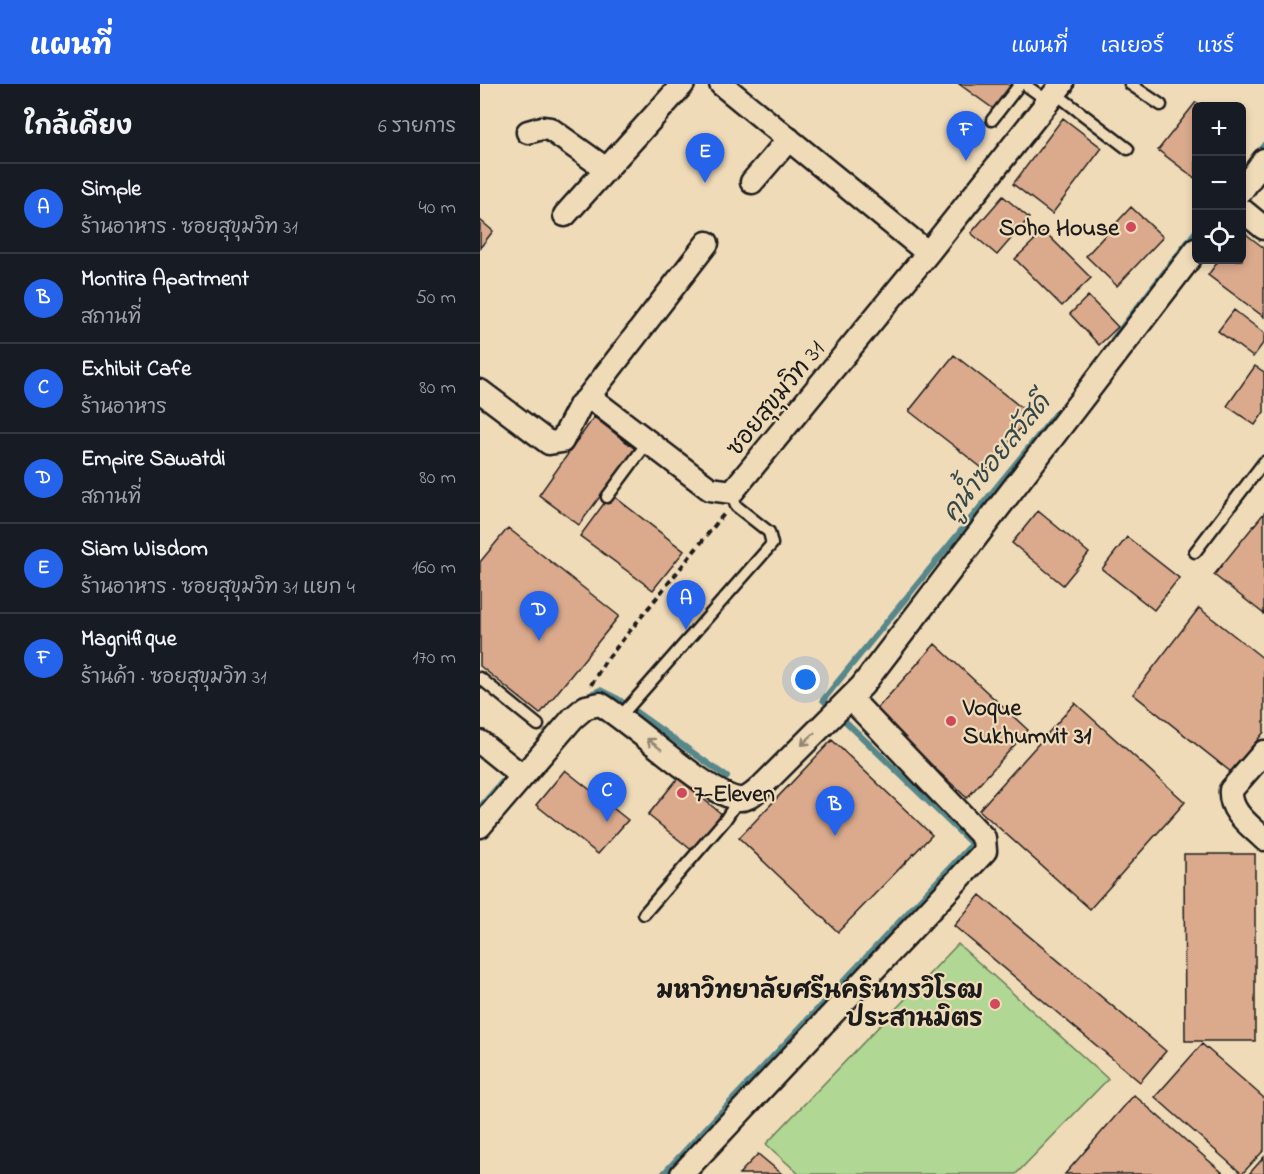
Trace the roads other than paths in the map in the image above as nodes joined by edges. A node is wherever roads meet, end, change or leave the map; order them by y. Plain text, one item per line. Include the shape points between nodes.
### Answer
1 (682, 84) edge
2 (721, 84) edge
3 (1022, 84) edge
4 (1130, 84) edge
5 (1055, 93) edge
6 (1161, 105) dead end
7 (992, 120) dead end
8 (528, 132) dead end
9 (789, 139) junction
10 (1128, 149) dead end
11 (1264, 160) edge
12 (606, 170) junction
13 (752, 182) dead end
14 (1246, 185) edge
15 (1246, 213) edge
16 (565, 215) dead end
17 (1264, 228) edge
18 (707, 243) dead end
19 (928, 253) junction
20 (1192, 257) edge
21 (480, 391) edge
22 (586, 400) junction
23 (647, 442) junction
24 (1264, 462) edge
25 (727, 492) junction
26 (606, 497) dead end
27 (1195, 552) dead end
28 (480, 678) edge
29 (850, 698) junction
30 (626, 710) junction
31 (538, 725) dead end
32 (480, 742) edge
33 (1264, 752) edge
34 (522, 776) junction
35 (739, 799) junction
36 (480, 826) edge
37 (1264, 839) edge
38 (644, 914) dead end
39 (682, 1174) edge

1 - 12 street
2 - 9 street
3 - 5 lane
3 - 7 lane
4 - 6 lane
5 - 10 lane
5 - 19 street, ซอยสุขุมวิท 31
8 - 12 street via 550,129
9 - 13 street
9 - 19 street
11 - 14 street
12 - 16 street
15 - 17 street
18 - 22 street
19 - 25 street, ซอยสุขุมวิท 31
20 - 29 street
21 - 22 street via 549,443 562,441
22 - 23 street via 596,402
23 - 25 street via 710,489
23 - 26 lane
24 - 27 lane
25 - 30 lane via 736,506 769,532 772,544
28 - 31 lane
29 -> 35 street via 759,789
29 - 39 street via 984,838 985,850
30 - 34 street via 600,704 586,707
35 -> 30 street via 714,789
32 - 34 street
33 - 37 street via 1231,790 1230,798 1233,809
34 - 36 street
35 - 38 lane

